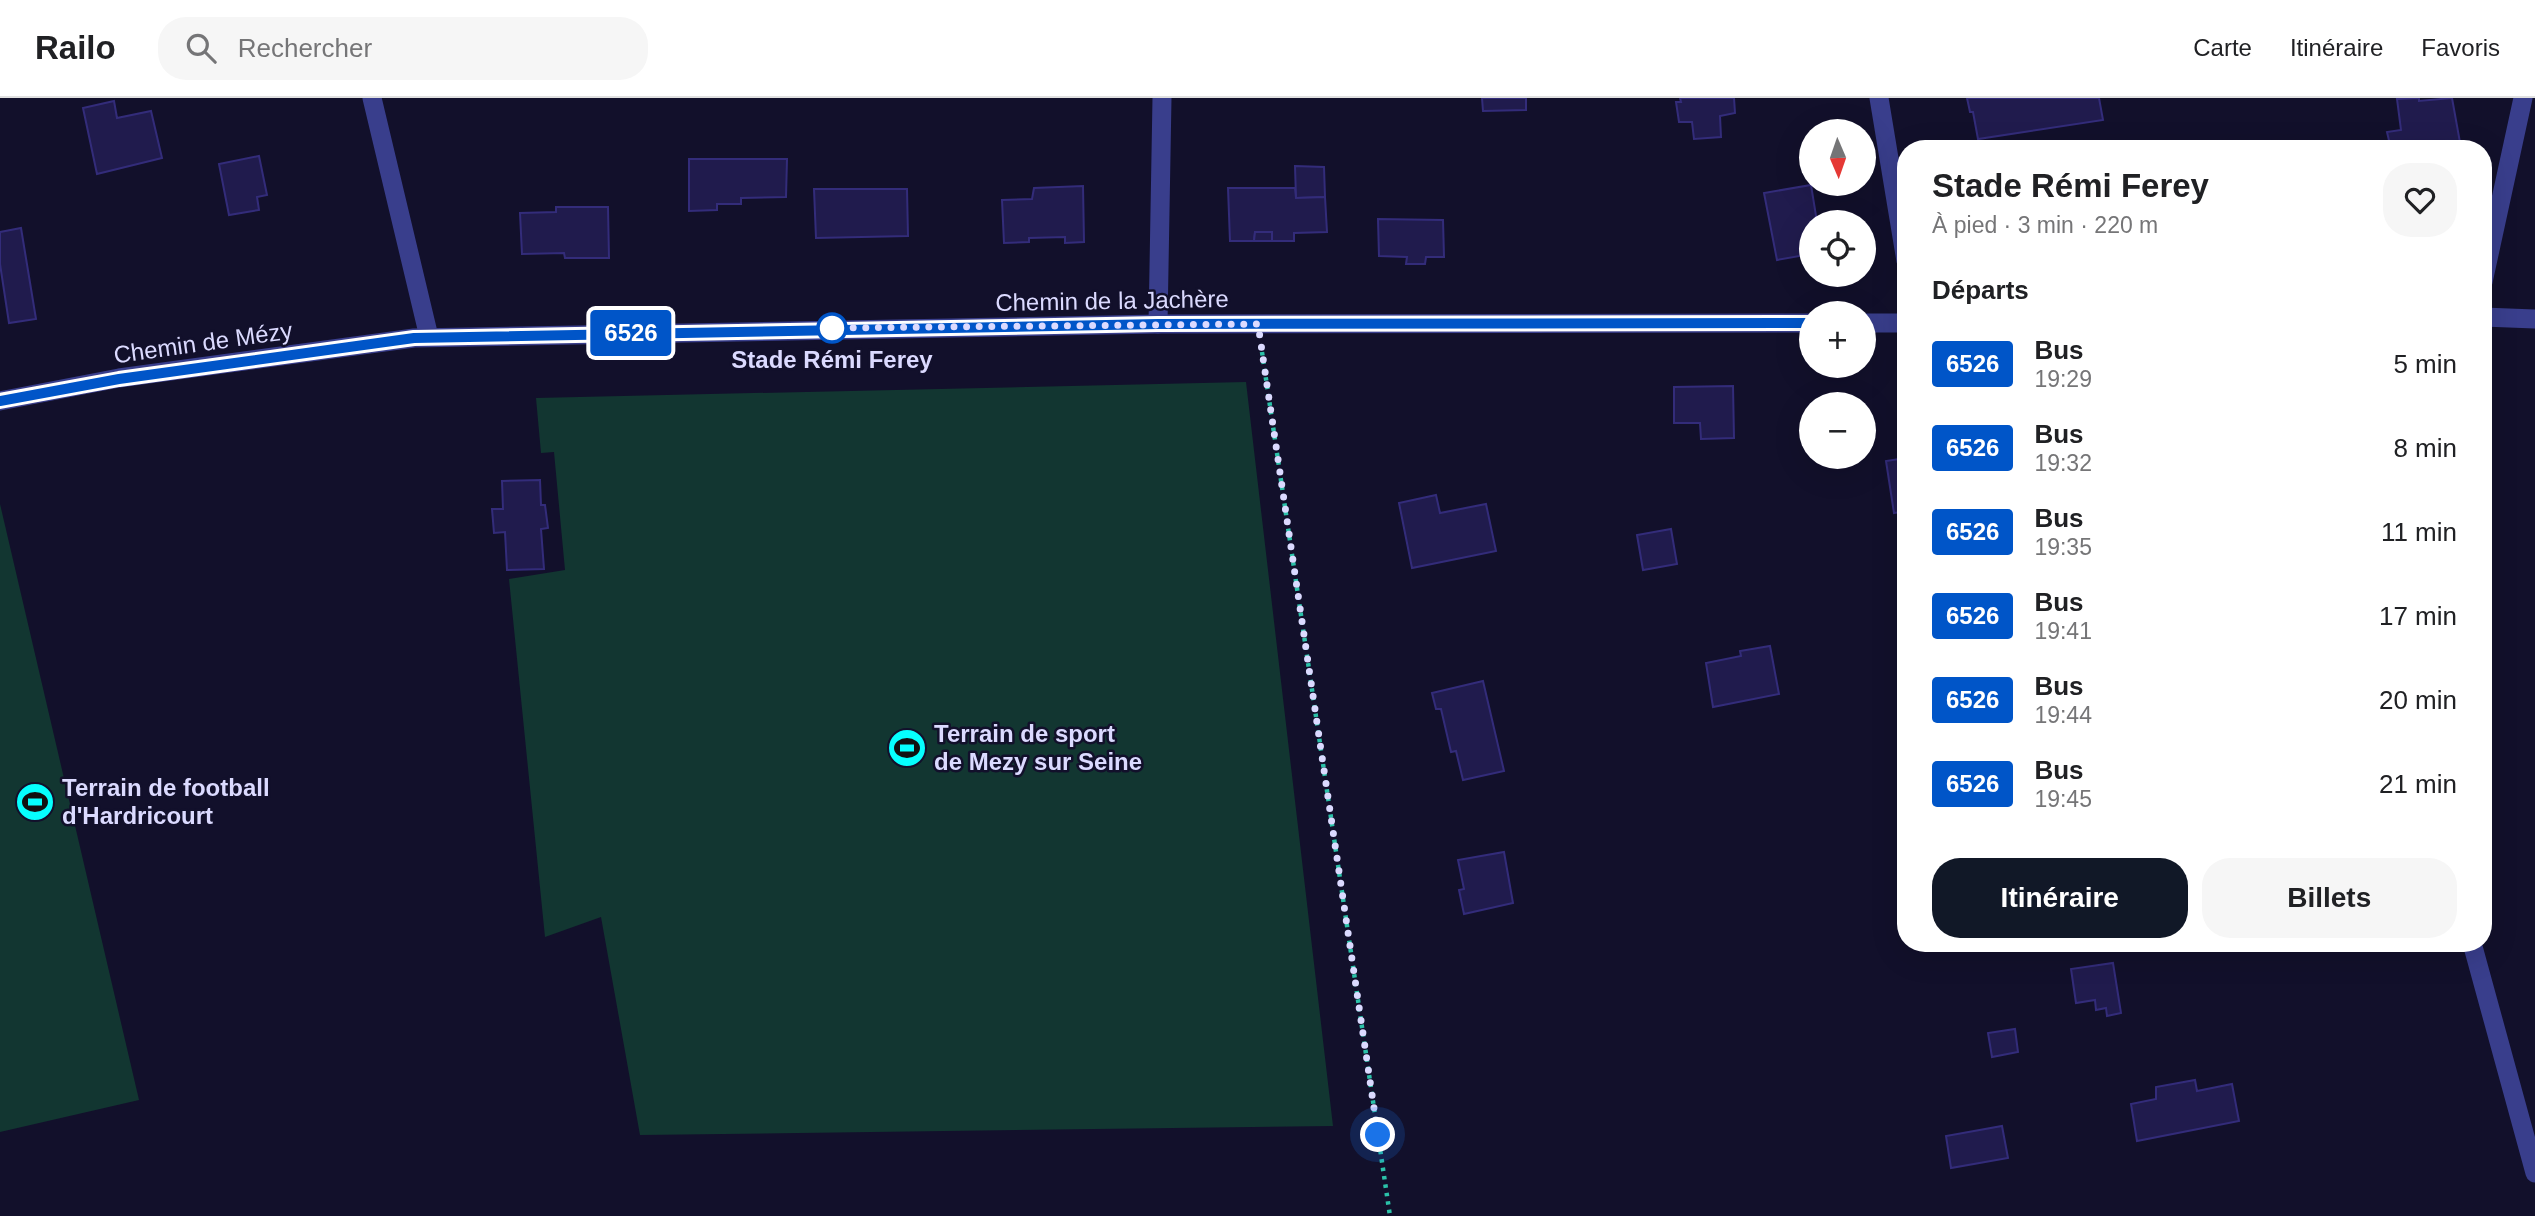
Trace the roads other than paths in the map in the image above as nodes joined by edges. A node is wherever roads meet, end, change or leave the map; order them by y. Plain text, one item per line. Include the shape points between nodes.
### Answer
1 (372, 98) edge
2 (1162, 98) edge
3 (1879, 98) edge
4 (2523, 98) edge
5 (1897, 207) edge
6 (2492, 241) edge
7 (2492, 317) edge
8 (2535, 319) edge
9 (1799, 323) edge
10 (1876, 323) edge
11 (1897, 323) edge
12 (1158, 324) junction
13 (422, 338) junction
14 (0, 401) edge
15 (2474, 952) edge
16 (2535, 1172) edge

1 - 13 street
2 - 12 street
3 - 5 street
4 - 6 street
7 - 8 street
9 - 12 street, Chemin de la Jachère
10 - 11 street
12 - 13 street, Chemin de la Jachère
13 - 14 street, Chemin de Mézy via 119,379
15 - 16 street

